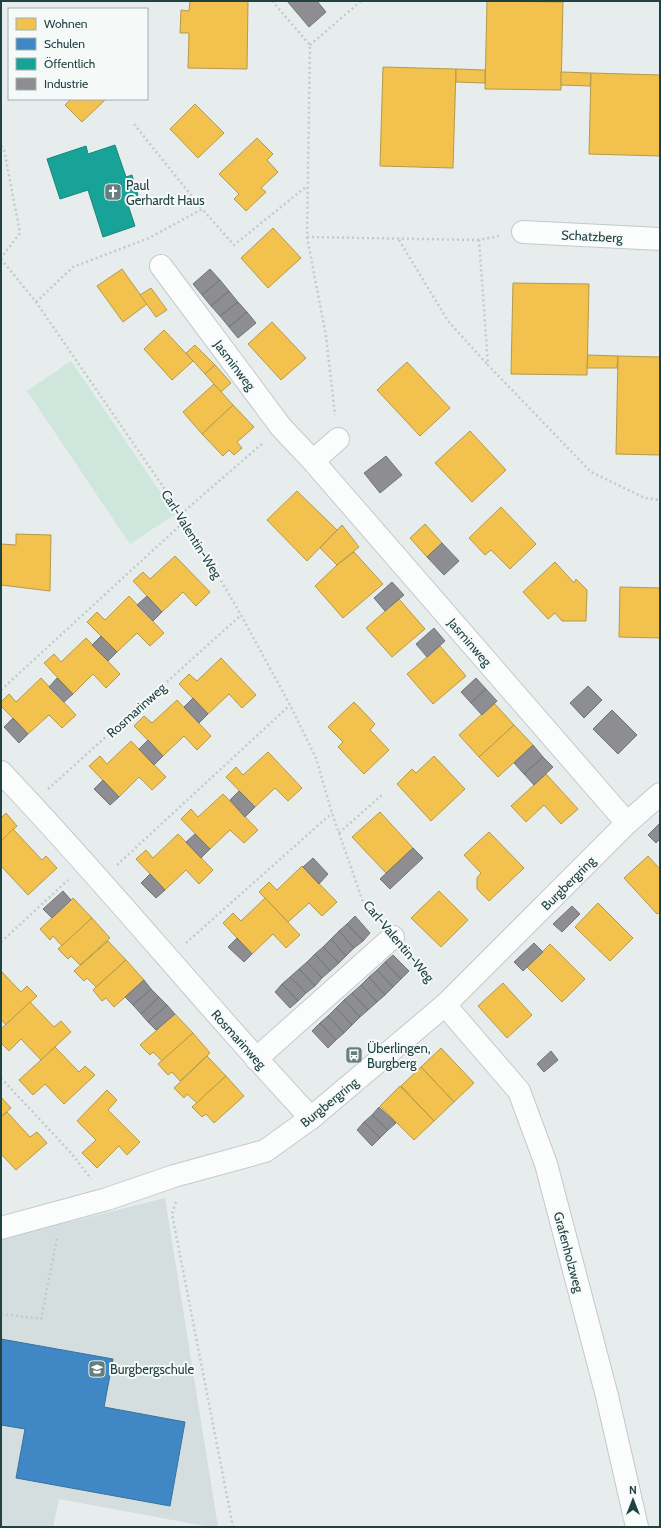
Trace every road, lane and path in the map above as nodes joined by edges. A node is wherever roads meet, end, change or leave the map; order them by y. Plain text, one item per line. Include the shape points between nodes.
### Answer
1 (272, 1) edge
2 (361, 1) edge
3 (310, 45) junction
4 (134, 124) dead end
5 (1, 146) edge
6 (308, 185) junction
7 (202, 209) junction
8 (523, 232) joint
9 (307, 236) junction
10 (398, 239) junction
11 (660, 239) edge
12 (479, 240) junction
13 (1, 258) edge
14 (161, 266) dead end
15 (36, 302) junction
16 (488, 365) junction
17 (281, 427) junction
18 (338, 439) joint
19 (313, 461) junction
20 (660, 500) edge
21 (181, 514) junction
22 (186, 520) junction
23 (241, 615) junction
24 (1, 690) edge
25 (290, 705) junction
26 (1, 772) edge
27 (383, 794) dead end
28 (660, 794) edge
29 (31, 804) junction
30 (332, 813) junction
31 (627, 823) junction
32 (339, 833) junction
33 (85, 865) junction
34 (100, 881) junction
35 (393, 937) junction
36 (1, 942) edge
37 (168, 959) junction
38 (447, 1003) junction
39 (256, 1059) junction
40 (1, 1078) edge
41 (311, 1118) junction
42 (72, 1154) dead end
43 (174, 1176) junction
44 (63, 1210) junction
45 (1, 1228) edge
46 (1, 1314) edge
47 (233, 1527) edge
48 (637, 1527) edge

1 - 3 path
2 - 3 path
3 - 6 path
4 - 7 path
5 - 13 path via 4,149 20,233
6 - 7 path via 234,245
6 - 9 path
7 - 15 path via 149,238 73,267
8 - 11 street, Schatzberg
8 - 12 path
9 - 10 path
9 - 18 path via 326,336
10 - 12 path
10 - 16 path via 448,321
12 - 16 path
13 - 15 path, Carl-Valentin-Weg
14 - 17 street, Jasminweg
15 - 21 path, Carl-Valentin-Weg
16 - 20 path via 591,472 645,498
17 - 19 street, Jasminweg
17 - 21 path
18 - 19 street
19 - 31 street, Jasminweg
21 - 22 path, Carl-Valentin-Weg
22 - 23 path, Carl-Valentin-Weg
22 - 24 path
23 - 25 path, Carl-Valentin-Weg
23 - 29 path, Rosmarinweg
25 - 30 path, Carl-Valentin-Weg via 316,758
25 - 34 path
26 - 29 street, Rosmarinweg
27 - 32 path
28 - 31 street, Burgbergring
29 - 33 street, Rosmarinweg
30 - 32 path, Carl-Valentin-Weg
30 - 37 path
31 - 38 street, Burgbergring
32 - 35 path, Carl-Valentin-Weg via 364,902
33 - 34 street, Rosmarinweg
33 - 36 path
34 - 37 street, Rosmarinweg
35 - 38 path, Carl-Valentin-Weg
35 - 39 street
37 - 39 street, Rosmarinweg
38 - 41 street, Burgbergring
38 - 48 street, Grafenholzweg via 519,1090 548,1172 607,1396
39 - 41 street, Rosmarinweg
40 - 42 path
41 - 43 street, Burgbergring via 265,1151
43 - 44 street, Burgbergring via 107,1199
43 - 47 path via 178,1194 172,1214
44 - 45 street, Burgbergring
44 - 46 path via 41,1319

